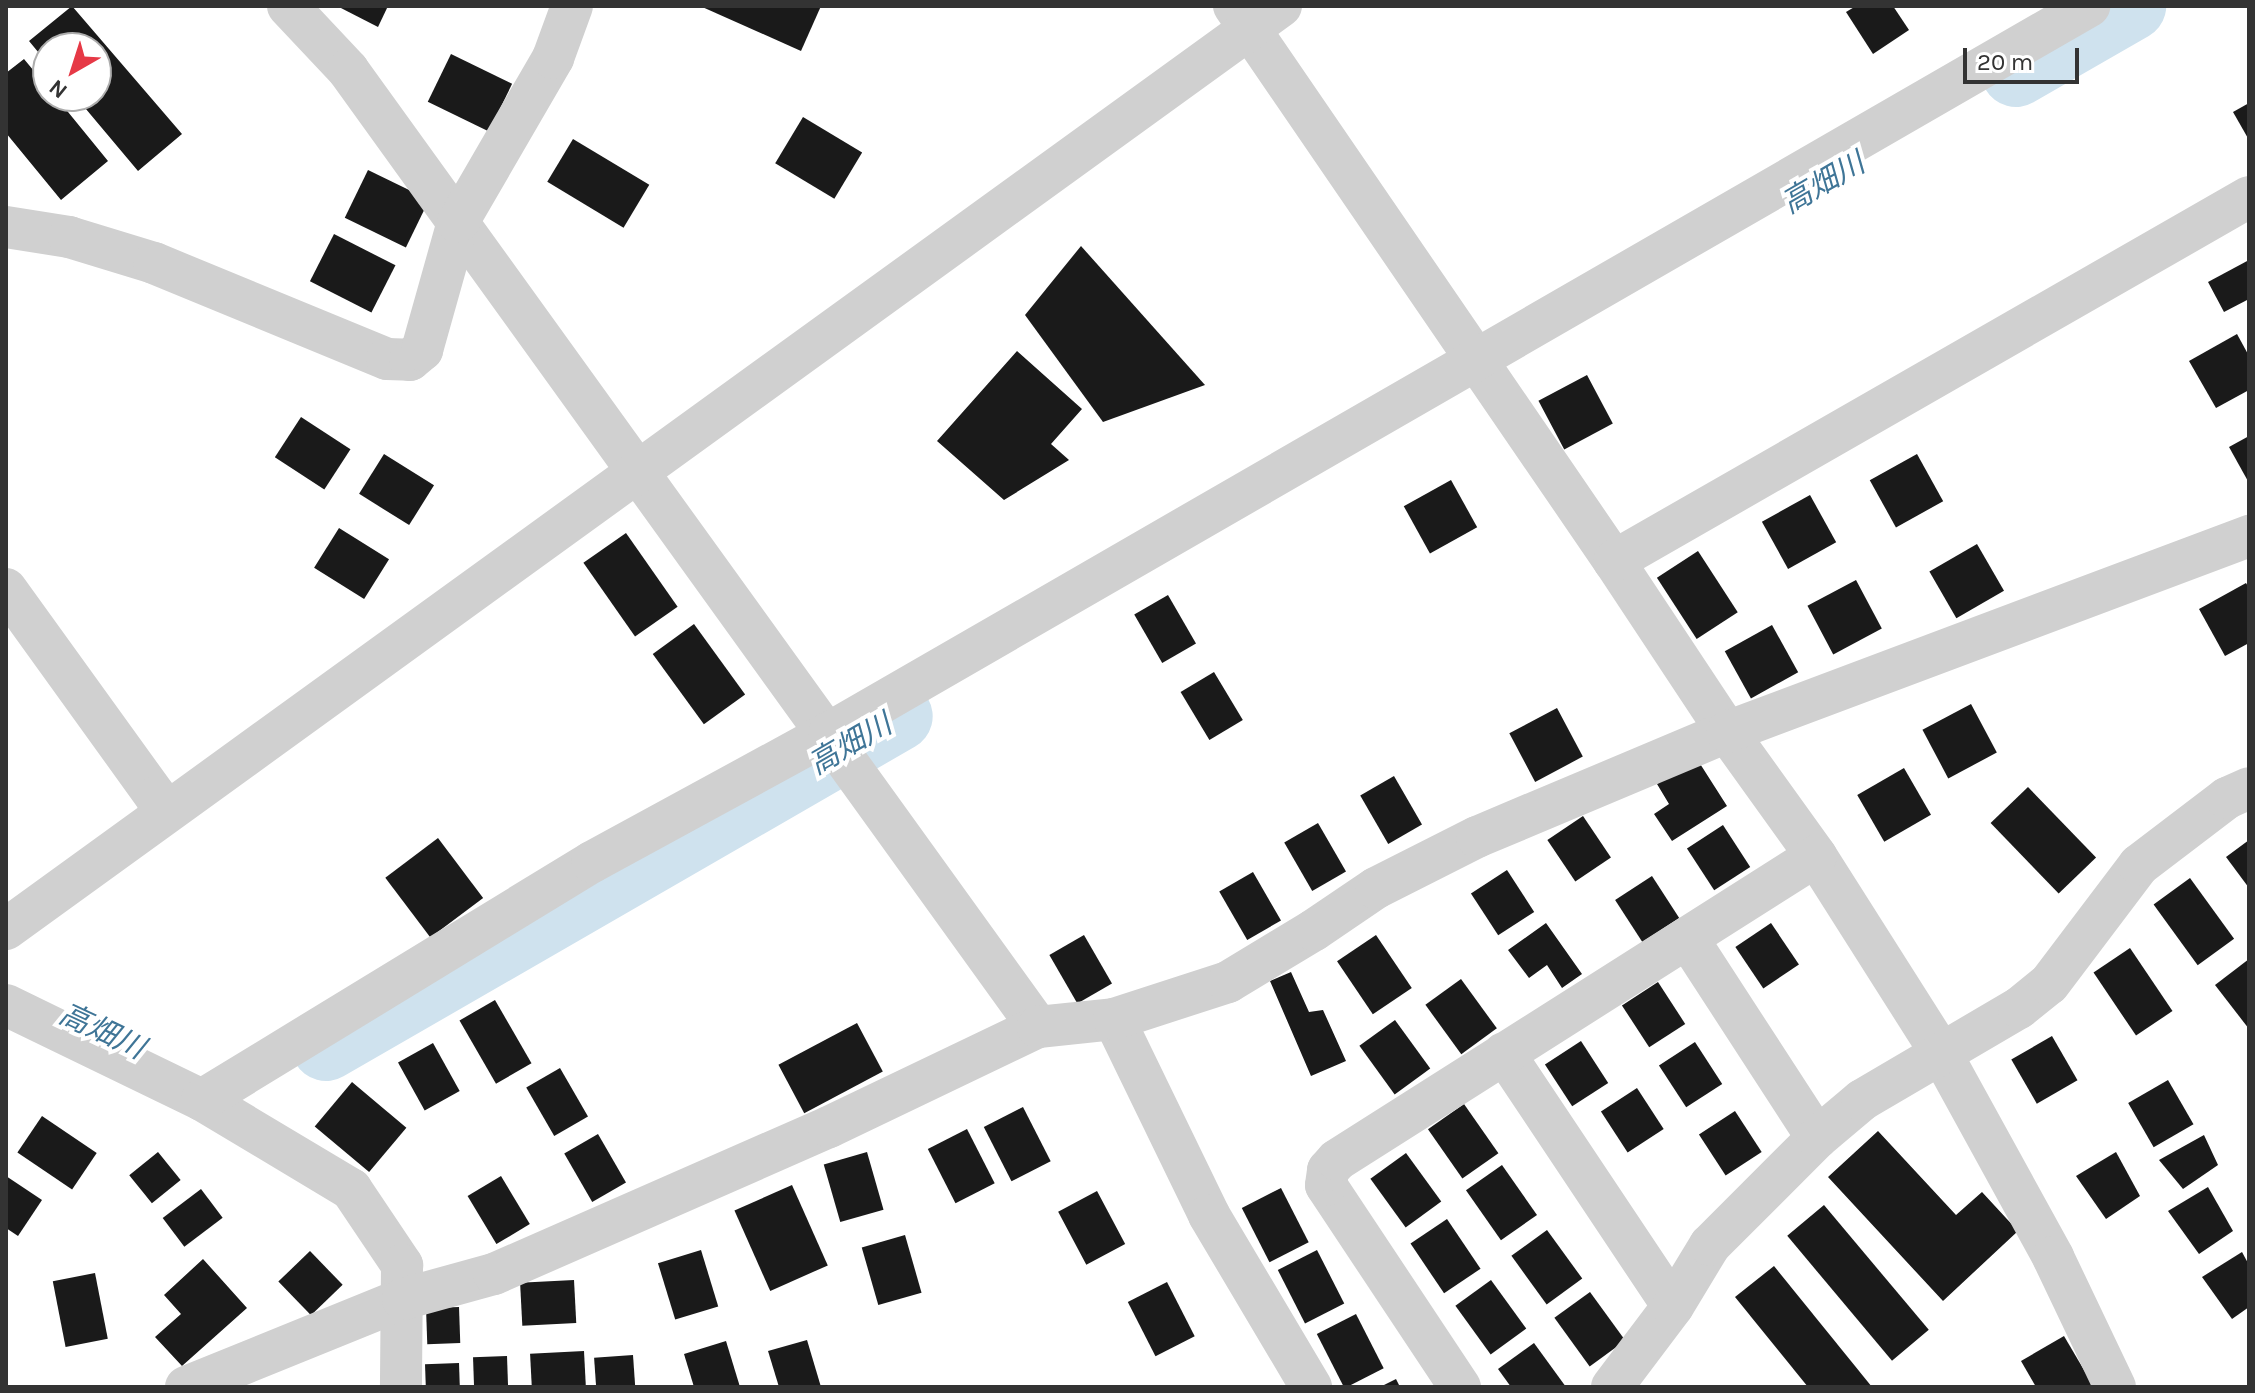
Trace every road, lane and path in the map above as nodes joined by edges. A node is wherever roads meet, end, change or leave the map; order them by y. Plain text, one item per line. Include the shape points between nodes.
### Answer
1 (288, 6) edge
2 (572, 6) edge
3 (2089, 6) edge
4 (1255, 13) edge
5 (2249, 197) edge
6 (458, 222) junction
7 (6, 227) edge
8 (1477, 361) junction
9 (635, 473) junction
10 (2249, 536) edge
11 (1614, 561) junction
12 (6, 589) edge
13 (1727, 732) junction
14 (836, 744) junction
15 (2249, 788) edge
16 (163, 814) junction
17 (1816, 856) junction
18 (6, 929) edge
19 (1688, 939) junction
20 (6, 1005) edge
21 (1114, 1019) junction
22 (1038, 1027) junction
23 (1504, 1053) junction
24 (1941, 1053) junction
25 (202, 1100) junction
26 (1817, 1138) junction
27 (403, 1299) junction
28 (1673, 1306) junction
29 (186, 1387) edge
30 (401, 1387) edge
31 (1311, 1387) edge
32 (1460, 1387) edge
33 (1612, 1387) edge
34 (2115, 1387) edge

1 - 6 street via 348,70
2 - 6 street via 553,58
3 - 8 street
4 - 8 street
4 - 9 street
5 - 11 street
6 - 7 street via 422,350 410,360 387,359 154,263 69,237
6 - 9 street
8 - 11 street
8 - 14 street via 1218,506
9 - 14 street
9 - 16 street
10 - 13 street
11 - 13 street
12 - 16 street
13 - 17 street
13 - 21 street via 1464,843 1376,888 1228,982
14 - 22 street
14 - 25 street via 592,862
15 - 24 street via 2227,798 2139,865 2049,984 2019,1008
16 - 18 street
17 - 19 street
17 - 24 street
19 - 23 street
19 - 26 street
20 - 25 street
21 - 22 street
21 - 31 street via 1209,1215
22 - 27 street via 829,1127 494,1274
23 - 28 street
23 - 32 street via 1337,1160 1328,1170 1326,1185
24 - 26 street via 1862,1100
24 - 34 street via 2053,1257
25 - 27 street via 351,1189 402,1265
26 - 28 street via 1710,1245
27 - 29 street
27 - 30 street
28 - 33 street

